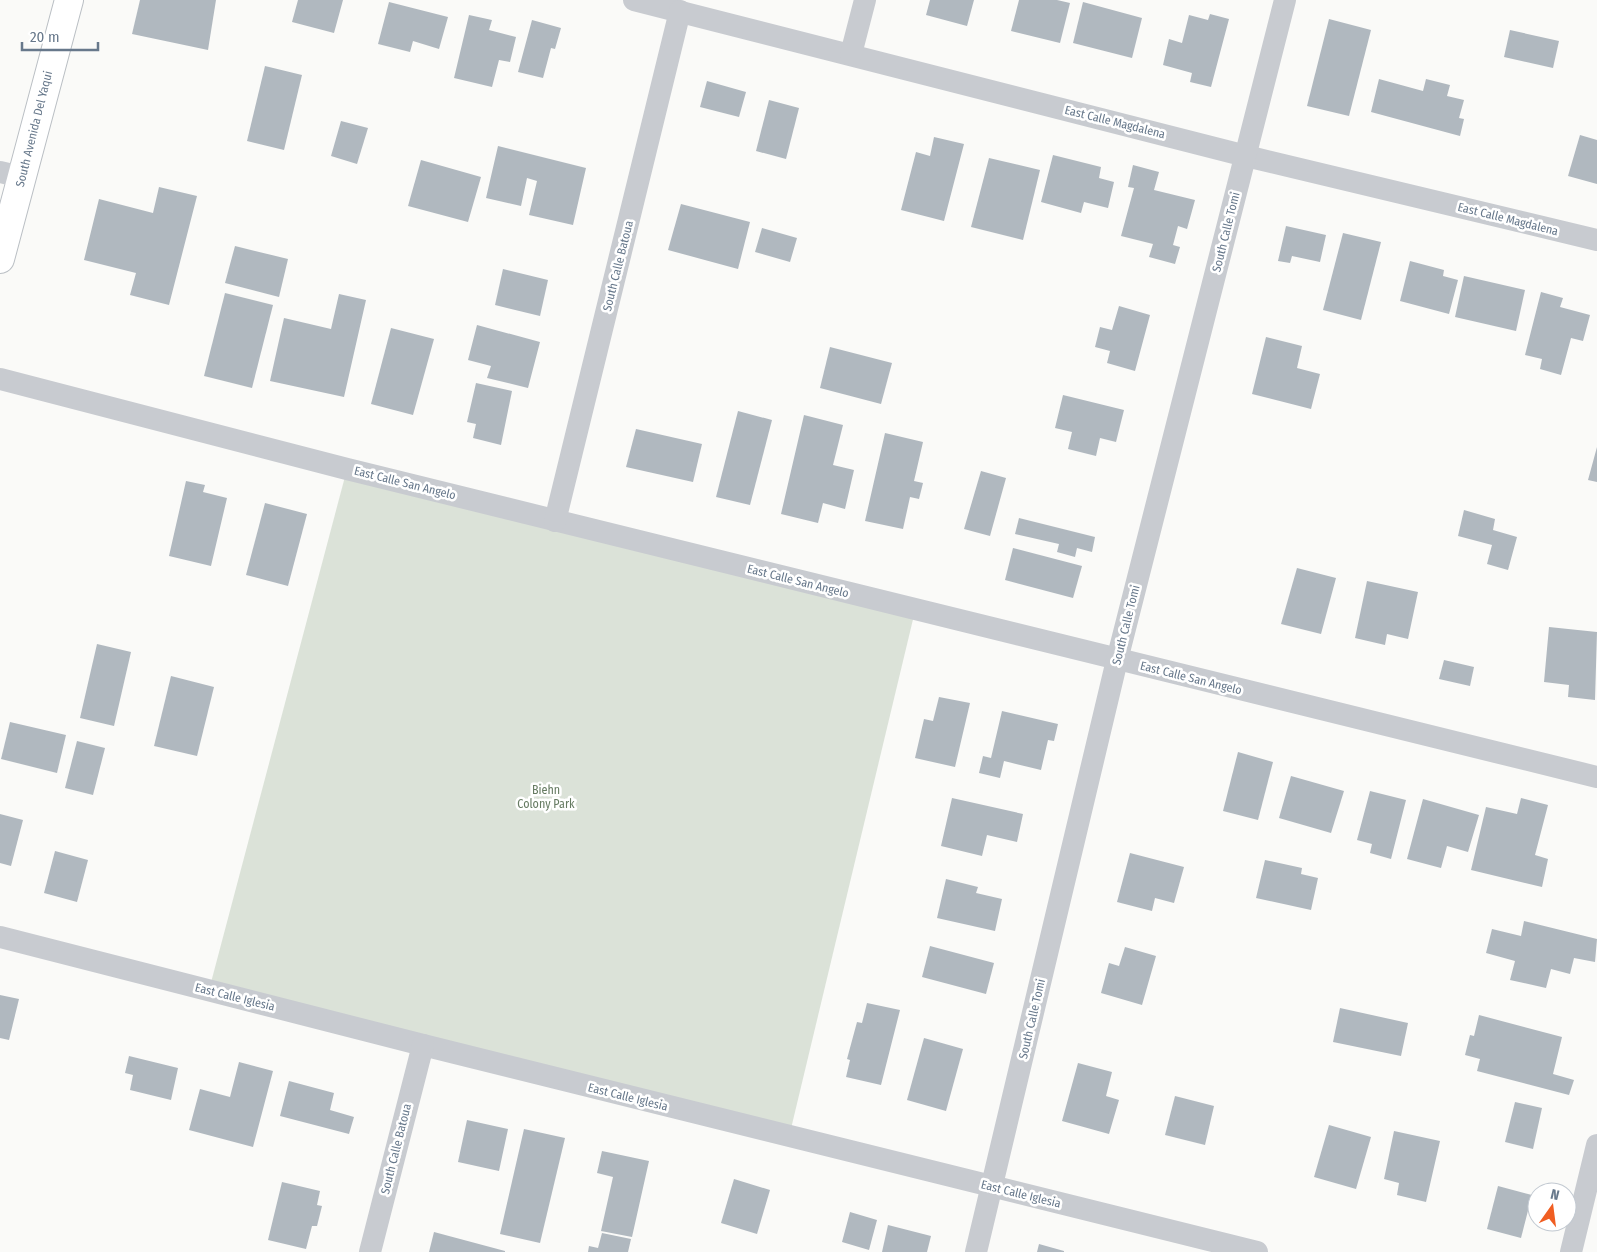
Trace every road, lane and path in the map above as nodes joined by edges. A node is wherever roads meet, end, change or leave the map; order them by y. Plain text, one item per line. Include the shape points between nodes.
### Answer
1 (68, 0) edge
2 (634, 0) edge
3 (865, 0) edge
4 (1285, 0) edge
5 (680, 11) junction
6 (851, 54) junction
7 (1246, 156) junction
8 (11, 175) edge
9 (1597, 240) edge
10 (0, 259) edge
11 (0, 378) edge
12 (555, 521) junction
13 (1117, 660) junction
14 (1597, 777) edge
15 (0, 937) edge
16 (423, 1045) junction
17 (1597, 1145) edge
18 (992, 1187) junction
19 (370, 1252) edge
20 (976, 1252) edge
21 (1257, 1252) edge
22 (1571, 1252) edge

1 - 8 street, South Avenida Del Yaqui
2 - 5 street, East Calle Magdalena
3 - 6 street
4 - 7 street, South Calle Tomi
5 - 6 street, East Calle Magdalena
5 - 12 street, South Calle Batoua
6 - 7 street, East Calle Magdalena
7 - 9 street, East Calle Magdalena
7 - 13 street, South Calle Tomi
8 - 10 street, South Avenida Del Yaqui
11 - 12 street, East Calle San Angelo
12 - 13 street, East Calle San Angelo
13 - 14 street, East Calle San Angelo
13 - 18 street, South Calle Tomi
15 - 16 street, East Calle Iglesia
16 - 18 street, East Calle Iglesia
16 - 19 street, South Calle Batoua
17 - 22 street
18 - 20 street, South Calle Tomi
18 - 21 street, East Calle Iglesia

